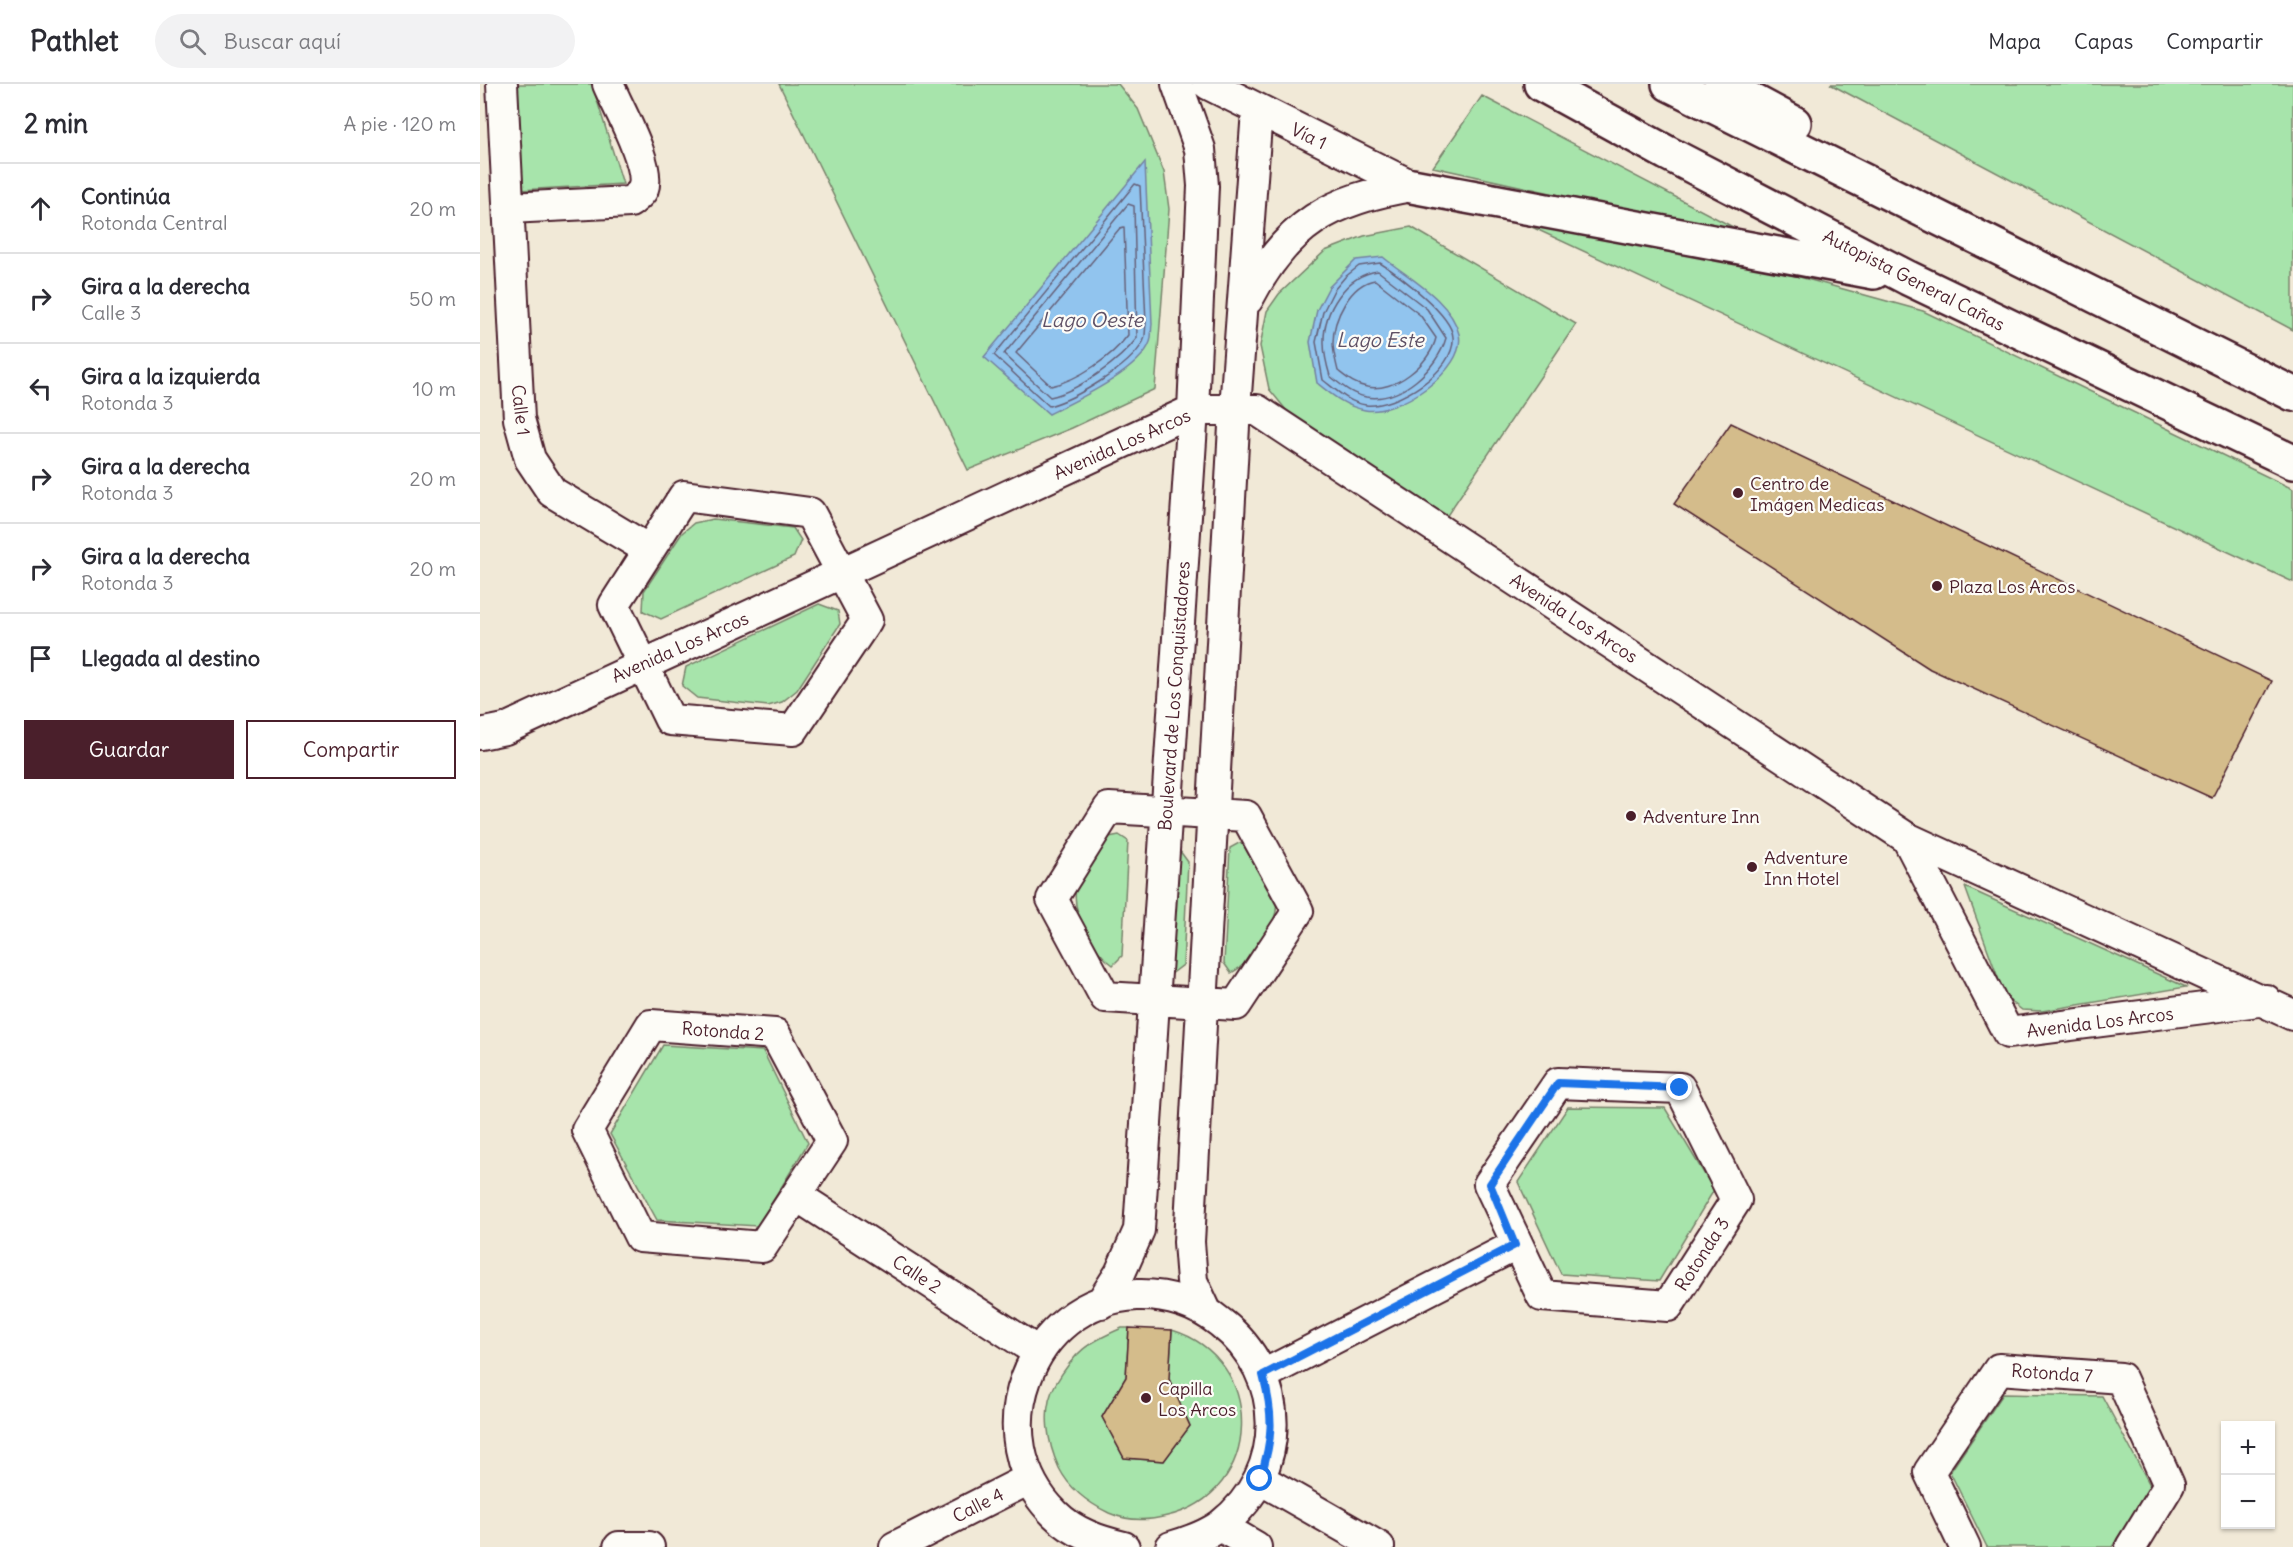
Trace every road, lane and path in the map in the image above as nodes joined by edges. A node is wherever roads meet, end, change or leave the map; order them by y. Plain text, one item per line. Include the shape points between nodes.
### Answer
1 (502, 84) edge
2 (608, 84) edge
3 (1177, 84) edge
4 (1208, 84) edge
5 (1541, 84) edge
6 (1669, 84) edge
7 (1720, 84) edge
8 (1257, 111) junction
9 (1413, 186) junction
10 (509, 208) junction
11 (1908, 278) junction
12 (1244, 308) junction
13 (2293, 389) edge
14 (2293, 394) edge
15 (1235, 408) junction
16 (1193, 410) junction
17 (2293, 462) edge
18 (649, 550) junction
19 (842, 574) junction
20 (645, 663) junction
21 (480, 734) edge
22 (1166, 812) junction
23 (1213, 814) junction
24 (1907, 838) junction
25 (1154, 1000) junction
26 (2267, 1000) junction
27 (1202, 1002) junction
28 (2293, 1015) edge
29 (797, 1196) junction
30 (1515, 1245) junction
31 (1101, 1303) junction
32 (1206, 1311) junction
33 (1038, 1352) junction
34 (1263, 1375) junction
35 (1029, 1479) junction
36 (1260, 1479) junction
37 (1220, 1526) junction
38 (619, 1547) edge
39 (649, 1547) edge
40 (895, 1547) edge
41 (1124, 1547) edge
42 (1171, 1547) edge
43 (1256, 1547) edge
44 (1379, 1547) edge
45 (1965, 1547) edge
46 (2131, 1547) edge

1 - 10 street, Calle 1
2 - 10 street via 643,165 643,189 638,196 630,202
3 - 16 street, Boulevard de Los Conquistadores via 1200,148 1203,186
4 - 8 street, Vía 1
5 - 11 highway, Autopista General Cañas
6 - 14 highway
7 - 13 highway
8 - 9 street, Vía 1
8 - 12 street
9 - 11 highway
9 - 12 street via 1369,193 1328,210 1301,229 1264,269
10 - 18 street, Calle 1 via 519,418 530,459 552,492
11 - 17 highway, Autopista General Cañas
12 - 15 street
15 - 16 street, Avenida Los Arcos
15 - 23 street
15 - 24 street, Avenida Los Arcos via 1257,410
16 - 19 street, Avenida Los Arcos
16 - 22 street, Boulevard de Los Conquistadores
18 - 19 street via 684,496 810,513
18 - 20 street via 614,605
19 - 20 street, Avenida Los Arcos
19 - 20 street via 867,620 793,730 670,720
20 - 21 street, Avenida Los Arcos via 505,729
22 - 23 street
22 - 25 street, Boulevard de Los Conquistadores
22 - 25 street via 1109,808 1052,899 1105,997
23 - 27 street
23 - 27 street via 1246,816 1298,911 1236,1005
24 - 26 street, Avenida Los Arcos
24 - 26 street, Avenida Los Arcos via 2008,1033
25 - 27 street
25 - 31 street, Boulevard de Los Conquistadores via 1139,1230 1120,1273
26 - 28 street, Avenida Los Arcos
27 - 32 street via 1189,1242 1192,1281
29 - 29 street, Rotonda 2 via 832,1141 775,1034 651,1025 587,1130 640,1237 762,1247
29 - 33 street, Calle 2
30 - 30 street, Rotonda 3 via 1542,1296 1668,1306 1736,1200 1680,1088 1558,1083 1490,1184
30 - 34 street
31 - 32 street via 1137,1295 1172,1298
31 - 33 street via 1065,1322
32 - 34 street via 1240,1338
33 - 35 street via 1020,1393 1018,1414 1017,1436
34 - 36 street via 1272,1410 1271,1445
35 - 40 street, Calle 4
35 - 41 street via 1055,1515 1092,1539
36 - 37 street via 1243,1504
36 - 44 street
37 - 42 street
37 - 43 street
38 - 39 street
45 - 46 street, Rotonda 7 via 1929,1472 1999,1369 2121,1378 2169,1485

